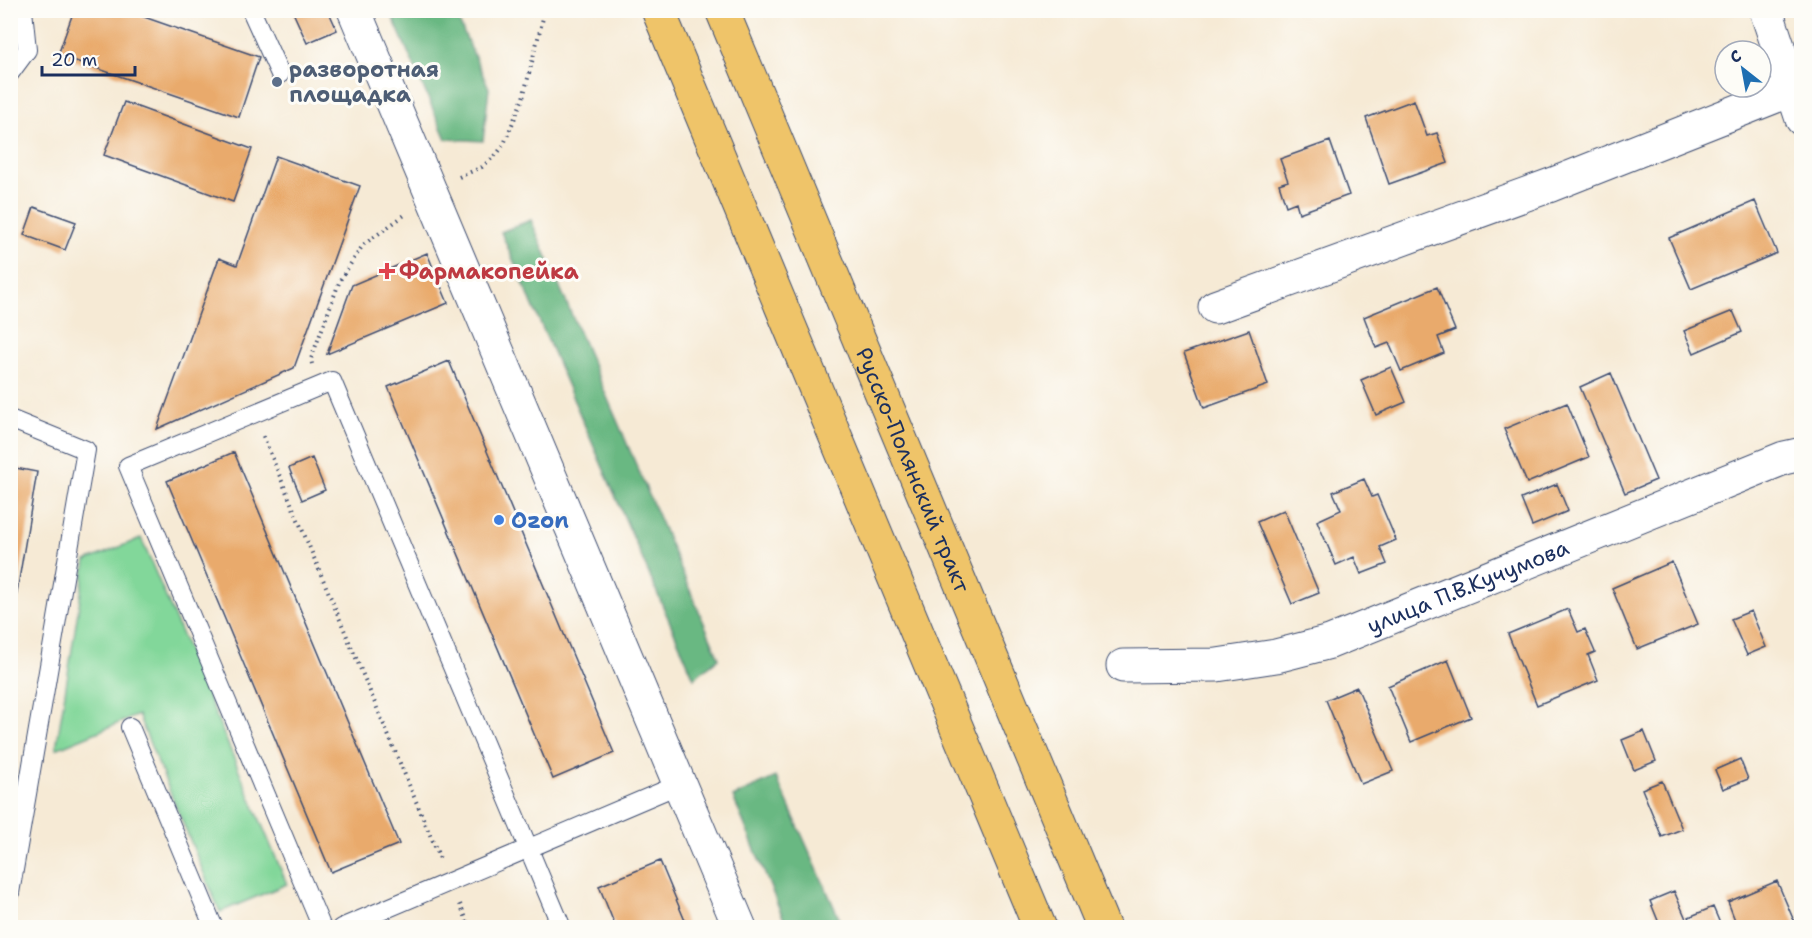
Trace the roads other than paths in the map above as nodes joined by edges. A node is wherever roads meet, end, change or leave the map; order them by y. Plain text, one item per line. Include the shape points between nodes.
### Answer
1 (23, 10) edge
2 (251, 10) edge
3 (354, 10) edge
4 (658, 10) edge
5 (723, 10) edge
6 (1766, 10) edge
7 (10, 73) edge
8 (280, 74) dead end
9 (1796, 105) edge
10 (1215, 307) dead end
11 (10, 419) edge
12 (1802, 454) edge
13 (1123, 666) dead end
14 (130, 726) dead end
15 (680, 784) junction
16 (529, 848) junction
17 (10, 893) edge
18 (214, 927) edge
19 (322, 927) edge
20 (341, 927) edge
21 (562, 927) edge
22 (740, 927) edge
23 (1040, 927) edge
24 (1104, 927) edge

1 - 7 lane via 27,50
2 - 8 lane
3 - 15 street
4 - 23 main road
5 - 24 main road, Русско-Полянский тракт
6 - 9 street
9 - 10 street via 1551,185
11 - 17 lane via 86,450
12 - 13 street, улица П.В.Кучумова via 1330,642 1217,665
14 - 18 lane
15 - 16 lane
15 - 22 street
16 - 19 lane via 332,381 128,466
16 - 20 lane
16 - 21 lane

